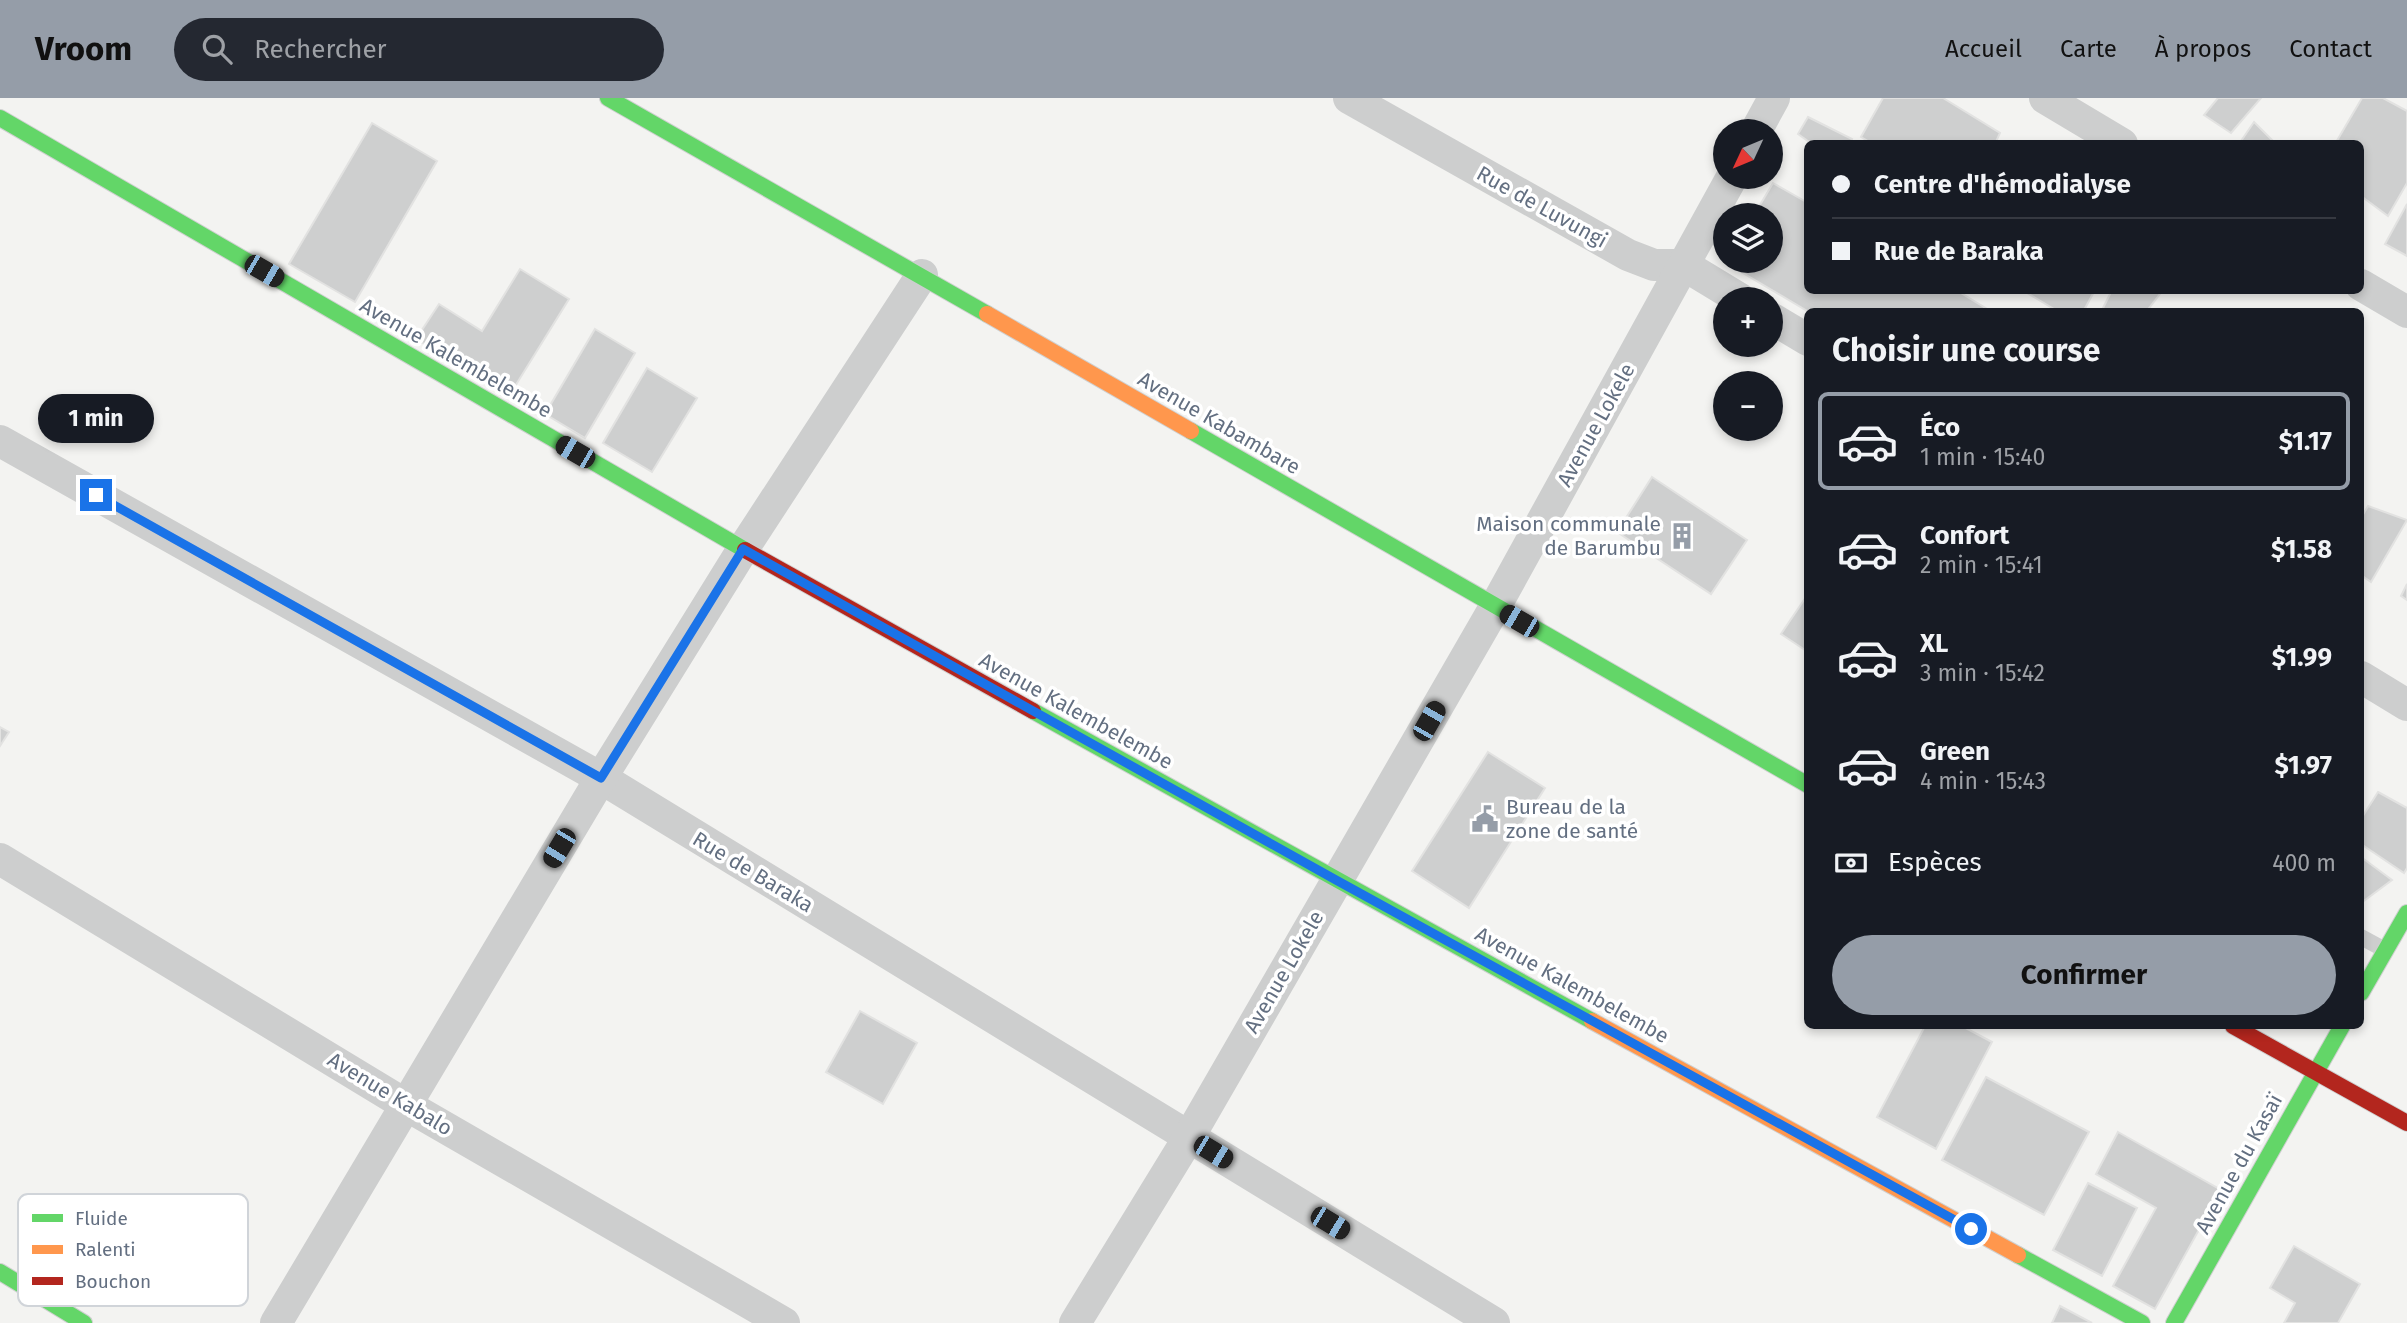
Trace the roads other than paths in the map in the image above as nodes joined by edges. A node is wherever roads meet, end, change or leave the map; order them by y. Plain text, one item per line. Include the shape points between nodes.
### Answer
1 (1349, 98) edge
2 (1774, 98) edge
3 (2045, 98) edge
4 (620, 101) edge
5 (0, 118) edge
6 (1763, 119) edge
7 (2115, 140) edge
8 (1725, 189) edge
9 (1684, 265) junction
10 (922, 275) junction
11 (1720, 287) edge
12 (2364, 287) edge
13 (2407, 312) edge
14 (1783, 325) edge
15 (1804, 339) edge
16 (0, 442) edge
17 (743, 549) junction
18 (1495, 607) junction
19 (2364, 679) edge
20 (2407, 705) edge
21 (601, 778) junction
22 (1804, 783) edge
23 (0, 859) edge
24 (1336, 880) junction
25 (2407, 913) edge
26 (2364, 939) edge
27 (2385, 950) junction
28 (2364, 988) edge
29 (2238, 1029) edge
30 (2340, 1029) edge
31 (2315, 1072) junction
32 (406, 1105) junction
33 (2407, 1123) edge
34 (1189, 1137) junction
35 (0, 1272) edge
36 (18, 1283) edge
37 (56, 1306) edge
38 (84, 1323) edge
39 (276, 1323) edge
40 (785, 1323) edge
41 (1075, 1323) edge
42 (1494, 1323) edge
43 (2142, 1323) edge
44 (2174, 1323) edge

1 - 9 street, Rue de Luvungi via 1628,255 1654,265
2 - 6 street
3 - 7 street
4 - 10 street, Avenue Kabambare
5 - 17 street, Avenue Kalembelembe
8 - 9 street, Avenue Lokele
9 - 11 street, Rue de Luvungi
9 - 18 street, Avenue Lokele
10 - 17 street
10 - 18 street, Avenue Kabambare
12 - 13 street
14 - 15 street
16 - 21 street, Rue de Baraka
17 - 21 street
17 - 24 street, Avenue Kalembelembe
18 - 22 street, Avenue Kabambare
18 - 24 street, Avenue Lokele
19 - 20 street
21 - 32 street
21 - 34 street, Rue de Baraka
23 - 32 street, Avenue Kabalo
24 - 34 street, Avenue Lokele
24 - 43 street, Avenue Kalembelembe
25 - 27 street
26 - 27 lane
27 - 28 street
29 - 31 street
30 - 31 street, Avenue du Kasaï
31 - 33 street
31 - 44 street, Avenue du Kasaï
32 - 39 street
32 - 40 street, Avenue Kabalo
34 - 41 street, Avenue Lokele
34 - 42 street, Rue de Baraka
35 - 36 street
37 - 38 street

